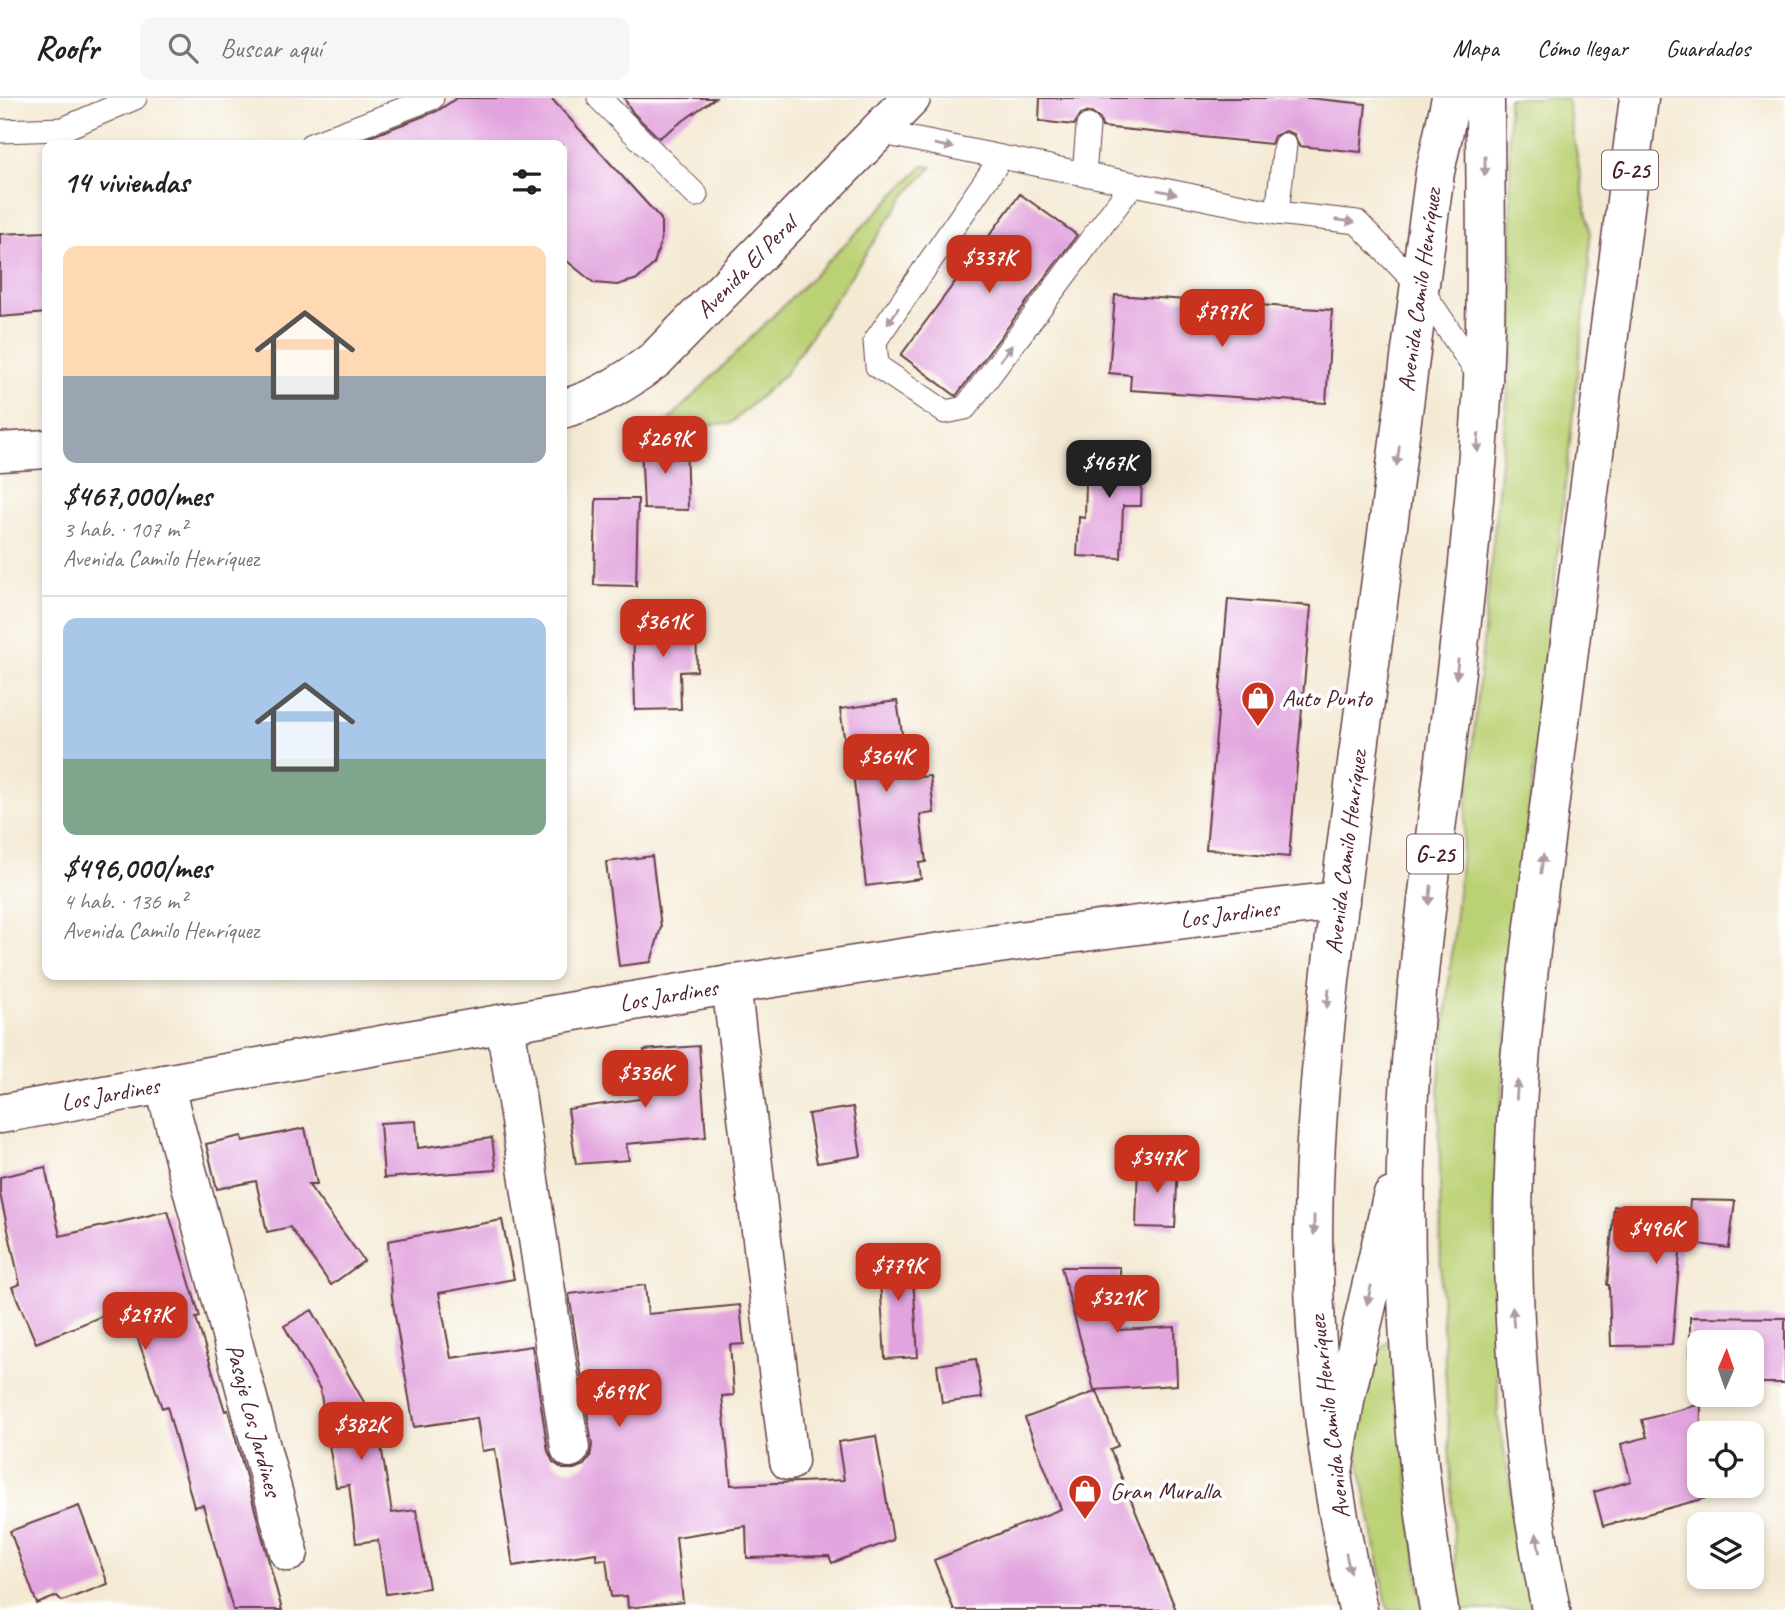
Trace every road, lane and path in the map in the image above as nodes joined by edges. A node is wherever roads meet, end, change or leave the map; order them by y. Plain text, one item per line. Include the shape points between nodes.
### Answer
1 (135, 98) edge
2 (432, 98) edge
3 (599, 98) edge
4 (911, 98) edge
5 (1451, 98) edge
6 (1485, 98) edge
7 (1639, 98) edge
8 (1088, 126) dead end
9 (0, 131) edge
10 (878, 132) junction
11 (324, 140) edge
12 (1285, 145) dead end
13 (1001, 158) junction
14 (1084, 175) junction
15 (1132, 185) junction
16 (696, 195) dead end
17 (1277, 213) junction
18 (1420, 287) junction
19 (1483, 382) junction
20 (567, 408) edge
21 (42, 449) edge
22 (0, 452) edge
23 (1340, 901) junction
24 (731, 984) junction
25 (505, 1023) junction
26 (164, 1084) junction
27 (0, 1114) edge
28 (1407, 1133) junction
29 (570, 1448) dead end
30 (789, 1461) dead end
31 (1333, 1472) junction
32 (289, 1552) dead end
33 (1358, 1610) edge
34 (1439, 1610) edge
35 (1551, 1610) edge

1 - 9 lane via 63,129
2 - 11 lane
3 - 16 lane
4 - 10 street, Avenida El Peral
5 - 18 street, Avenida Camilo Henríquez via 1435,172
6 -> 19 street, G-25
35 -> 7 street, G-25 via 1517,1383 1511,1239 1514,1134 1531,950
8 - 14 lane
10 -> 13 lane
10 - 20 street, Avenida El Peral via 656,359 602,394
12 - 17 lane
13 - 14 lane
13 -> 15 lane via 876,341 877,366 945,412 965,408
14 - 15 lane
15 -> 17 lane
17 -> 18 lane via 1357,222
18 - 19 lane
18 -> 23 street, Avenida Camilo Henríquez
19 -> 28 street, G-25
21 - 22 street
23 - 24 street, Los Jardines via 1050,935
23 -> 31 street, Avenida Camilo Henríquez via 1322,1052 1314,1200 1321,1381
24 - 25 street, Los Jardines
24 - 30 street
25 - 26 street, Los Jardines
25 - 29 street
26 - 27 street, Los Jardines
26 - 32 street, Pasaje Los Jardines
28 -> 31 street via 1346,1395
28 - 34 street, G-25 via 1411,1354
31 -> 33 street, Avenida Camilo Henríquez

